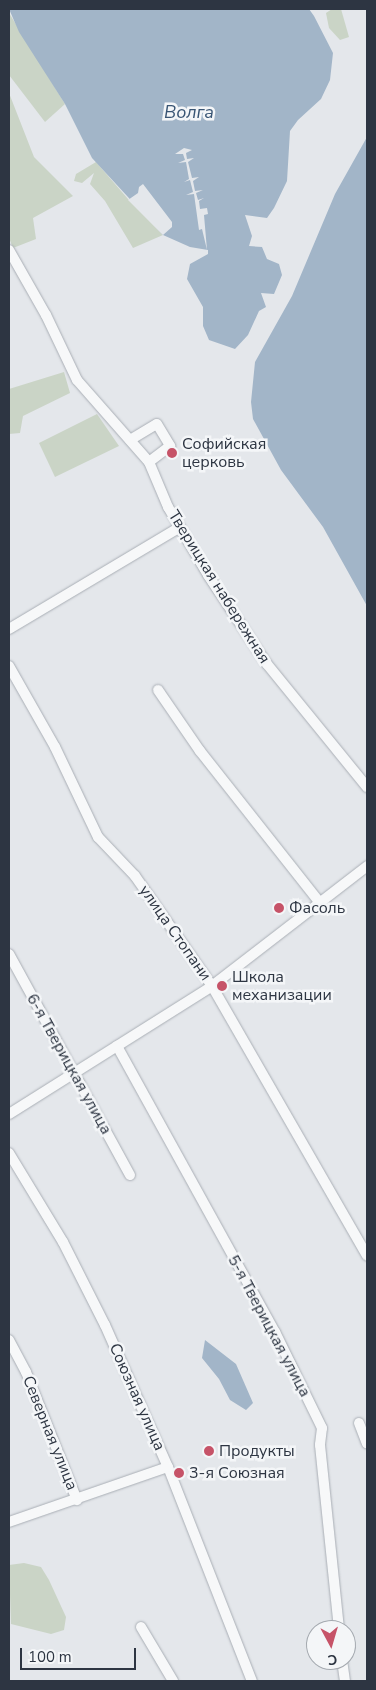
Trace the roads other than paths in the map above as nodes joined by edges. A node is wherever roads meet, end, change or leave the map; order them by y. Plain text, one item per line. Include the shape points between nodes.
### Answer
1 (9, 250) edge
2 (130, 440) junction
3 (149, 462) junction
4 (180, 527) junction
5 (9, 629) edge
6 (9, 666) edge
7 (158, 690) dead end
8 (367, 788) edge
9 (367, 866) edge
10 (320, 903) junction
11 (9, 954) edge
12 (212, 986) junction
13 (117, 1046) junction
14 (74, 1073) junction
15 (9, 1114) edge
16 (9, 1153) edge
17 (130, 1175) dead end
18 (367, 1256) edge
19 (9, 1340) edge
20 (359, 1423) dead end
21 (367, 1444) edge
22 (168, 1467) junction
23 (77, 1500) junction
24 (9, 1522) edge
25 (338, 1620) edge
26 (140, 1627) dead end
27 (173, 1681) edge
28 (252, 1681) edge

1 - 2 street, Тверицкая набережная via 46,315 77,380
2 - 3 street, Тверицкая набережная
2 - 3 street via 157,424 170,446
3 - 4 street, Тверицкая набережная
4 - 5 street
4 - 8 street, Тверицкая набережная via 267,664
6 - 12 street, улица Стопани via 55,747 98,837 135,876
7 - 10 street via 200,751
9 - 10 street
10 - 12 street
11 - 14 street, 6-я Тверицкая улица
12 - 13 street
12 - 18 street, улица Стопани
13 - 14 street
13 - 25 street, 5-я Тверицкая улица via 275,1332 322,1428 320,1444
14 - 15 street
14 - 17 street, 6-я Тверицкая улица
16 - 22 street, Союзная улица via 63,1242 105,1325
19 - 23 street, Северная улица via 26,1372
20 - 21 street
22 - 23 street
22 - 28 street, Союзная улица
23 - 24 street
26 - 27 street

